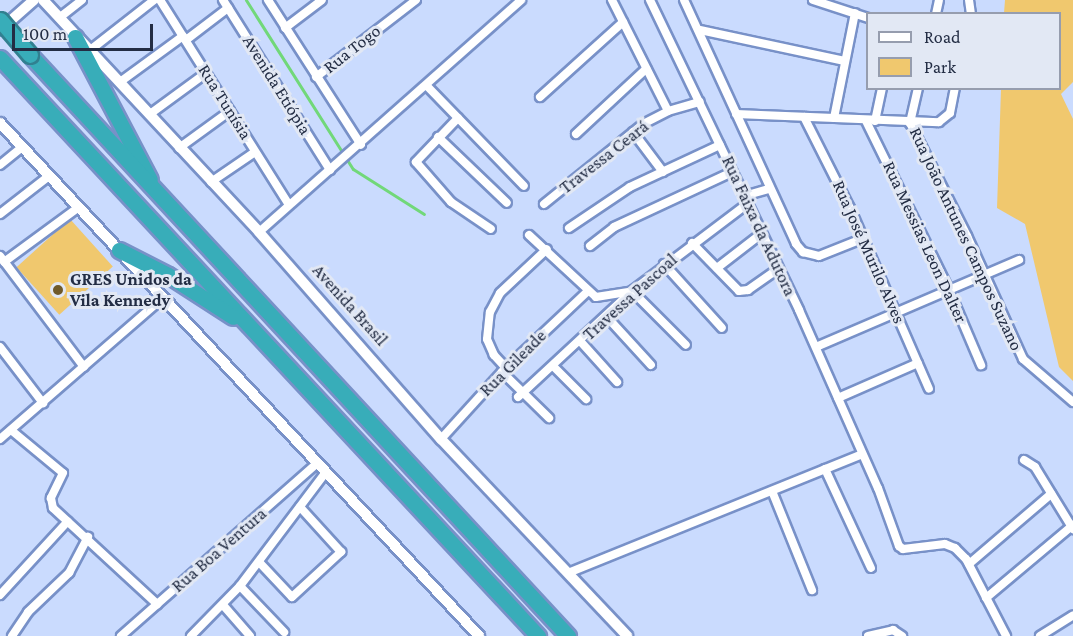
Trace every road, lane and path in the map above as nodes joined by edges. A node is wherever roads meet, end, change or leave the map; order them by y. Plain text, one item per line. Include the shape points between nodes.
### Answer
1 (34, 0) edge
2 (43, 0) edge
3 (82, 0) edge
4 (154, 0) edge
5 (160, 0) edge
6 (223, 0) edge
7 (268, 0) edge
8 (322, 0) edge
9 (416, 0) edge
10 (521, 0) edge
11 (612, 0) edge
12 (650, 0) edge
13 (684, 0) edge
14 (813, 0) edge
15 (969, 0) edge
16 (228, 8) junction
17 (971, 12) edge
18 (855, 13) junction
19 (59, 18) junction
20 (866, 18) edge
21 (0, 20) edge
22 (623, 22) junction
23 (285, 28) junction
24 (700, 30) junction
25 (0, 31) edge
26 (75, 37) junction
27 (185, 38) junction
28 (89, 51) junction
29 (0, 58) edge
30 (845, 61) junction
31 (646, 69) junction
32 (206, 73) junction
33 (316, 77) junction
34 (120, 82) junction
35 (427, 86) junction
36 (881, 90) edge
37 (918, 90) edge
38 (955, 90) edge
39 (540, 97) dead end
40 (700, 102) junction
41 (230, 111) junction
42 (668, 111) junction
43 (150, 114) junction
44 (736, 114) junction
45 (804, 117) junction
46 (458, 118) junction
47 (834, 118) junction
48 (871, 121) junction
49 (0, 123) edge
50 (910, 123) junction
51 (633, 132) junction
52 (576, 134) dead end
53 (438, 137) junction
54 (361, 145) junction
55 (720, 145) junction
56 (22, 147) junction
57 (179, 148) junction
58 (255, 152) junction
59 (0, 165) edge
60 (330, 170) junction
61 (663, 172) junction
62 (732, 172) junction
63 (49, 176) junction
64 (211, 182) junction
65 (524, 186) dead end
66 (769, 189) junction
67 (159, 199) junction
68 (746, 200) junction
69 (507, 203) dead end
70 (544, 204) dead end
71 (289, 205) junction
72 (79, 207) junction
73 (0, 214) edge
74 (569, 228) dead end
75 (491, 230) dead end
76 (259, 232) junction
77 (761, 234) junction
78 (529, 235) dead end
79 (864, 238) junction
80 (692, 243) junction
81 (590, 246) dead end
82 (547, 249) junction
83 (119, 250) junction
84 (2, 259) edge
85 (1018, 260) dead end
86 (664, 264) junction
87 (717, 268) junction
88 (778, 269) junction
89 (985, 274) junction
90 (949, 290) junction
91 (588, 291) junction
92 (632, 291) junction
93 (163, 298) junction
94 (897, 313) junction
95 (607, 317) junction
96 (722, 327) dead end
97 (255, 332) junction
98 (581, 342) junction
99 (686, 345) dead end
100 (0, 347) edge
101 (816, 347) junction
102 (918, 363) junction
103 (651, 365) dead end
104 (981, 365) dead end
105 (553, 366) junction
106 (84, 367) junction
107 (504, 370) junction
108 (617, 382) dead end
109 (929, 389) dead end
110 (520, 395) junction
111 (838, 398) junction
112 (586, 399) dead end
113 (1073, 402) edge
114 (43, 403) junction
115 (549, 418) dead end
116 (11, 430) junction
117 (0, 439) edge
118 (441, 439) junction
119 (862, 454) junction
120 (1024, 460) dead end
121 (318, 463) junction
122 (825, 469) junction
123 (326, 472) junction
124 (772, 491) junction
125 (1051, 494) junction
126 (300, 507) junction
127 (68, 521) junction
128 (1072, 527) edge
129 (88, 537) junction
130 (259, 562) junction
131 (969, 564) junction
132 (871, 568) dead end
133 (568, 573) junction
134 (240, 586) junction
135 (812, 590) dead end
136 (0, 595) edge
137 (986, 598) junction
138 (158, 604) junction
139 (223, 605) junction
140 (1073, 615) edge
141 (199, 628) junction
142 (284, 632) dead end
143 (1042, 635) edge
144 (12, 636) edge
145 (121, 636) edge
146 (191, 636) edge
147 (207, 636) edge
148 (250, 636) edge
149 (479, 636) edge
150 (538, 636) edge
151 (568, 636) edge
152 (627, 636) edge
153 (868, 636) edge
154 (903, 636) edge
155 (1006, 636) edge

1 - 25 street
2 - 19 street, Avenida Brasil
3 - 19 street
4 - 28 street
5 - 27 street, Rua Tunísia
6 - 16 street, Avenida Etiópia
7 - 23 street, Avenida Etiópia
8 - 23 street
9 - 33 street, Rua Togo
10 - 35 street
11 - 22 street
12 - 40 street, Rua Faixa da Adutora
13 - 24 street, Rua Faixa da Adutora
14 - 18 street
15 - 17 street
16 - 27 street
16 - 60 street, Avenida Etiópia
18 - 20 street
18 - 30 street
19 - 26 street, Avenida Brasil
21 - 67 highway, bridge
22 - 31 street
22 - 39 street
23 - 33 street, Avenida Etiópia
24 - 30 street
24 - 44 street, Rua Faixa da Adutora
26 - 28 street, Avenida Brasil
26 - 67 highway
27 - 32 street, Rua Tunísia
27 - 34 street
28 - 34 street, Avenida Brasil
29 - 97 highway
30 - 47 street
31 - 42 street
31 - 52 street
32 - 41 street, Rua Tunísia
32 - 43 street
33 - 54 street, Avenida Etiópia
34 - 43 street, Avenida Brasil
35 - 46 street
35 - 54 street
36 - 48 street
37 - 50 street, Rua João Antunes Campos Suzano
38 - 50 street via 944,121
40 - 42 street, Travessa Ceará
40 - 55 street, Rua Faixa da Adutora
41 - 57 street
41 - 58 street, Rua Tunísia
42 - 51 street, Travessa Ceará
43 - 57 street, Avenida Brasil
44 - 45 street
44 - 66 street, Rua Faixa da Adutora
45 - 47 street
45 - 79 street, Rua José Murilo Alves
46 - 53 street
46 - 65 street
47 - 48 street
48 - 50 street
48 - 90 street, Rua Messias Leon Dalter
49 - 56 street
50 - 89 street, Rua João Antunes Campos Suzano
51 - 61 street
51 - 70 street, Travessa Ceará
53 - 69 street
53 - 75 street via 418,157 417,166 451,202
54 - 60 street
55 - 61 street
55 - 62 street, Rua Faixa da Adutora
56 - 59 street
56 - 63 street
57 - 64 street, Avenida Brasil
58 - 64 street
58 - 71 street, Rua Tunísia
60 - 71 street
61 - 74 street via 611,198
62 - 68 street, Rua Faixa da Adutora
62 - 81 street via 614,227
63 - 72 street
63 - 73 street
64 - 76 street, Avenida Brasil
66 - 68 street, Travessa Pascoal
66 - 79 street, Rua Faixa da Adutora via 790,235 803,252 819,256
67 - 151 highway
68 - 77 street, Rua Faixa da Adutora
68 - 80 street, Travessa Pascoal
71 - 76 street
72 - 83 street
72 - 84 street
76 - 118 street, Avenida Brasil
77 - 87 street
77 - 88 street, Rua Faixa da Adutora
78 - 82 street
79 - 94 street, Rua José Murilo Alves
80 - 86 street, Travessa Pascoal
80 - 87 street
82 - 91 street
82 - 107 street via 500,293 486,331
83 - 93 street
83 - 97 highway via 168,275
84 - 106 street
85 - 89 street
86 - 92 street, Travessa Pascoal
86 - 96 street
87 - 88 street via 740,291 755,286
88 - 101 street, Rua Faixa da Adutora
89 - 90 street
89 - 113 street, Rua João Antunes Campos Suzano via 1023,359
90 - 94 street
90 - 104 street, Rua Messias Leon Dalter
91 - 92 street via 605,297
91 - 107 street, Rua Gileade
92 - 95 street, Travessa Pascoal
92 - 99 street
93 - 106 street
93 - 121 street
94 - 101 street
94 - 102 street, Rua José Murilo Alves
95 - 98 street, Travessa Pascoal
95 - 103 street
97 - 150 highway
98 - 105 street, Travessa Pascoal
98 - 108 street
100 - 114 street
101 - 111 street, Rua Faixa da Adutora
102 - 109 street, Rua José Murilo Alves
102 - 111 street
105 - 110 street, Travessa Pascoal
105 - 112 street
106 - 114 street
107 - 110 street
107 - 118 street, Rua Gileade
110 - 115 street
111 - 119 street, Rua Faixa da Adutora
114 - 116 street
116 - 117 street
116 - 127 street via 59,467 62,478 50,503
118 - 133 street, Avenida Brasil
119 - 122 street
119 - 131 street, Rua Faixa da Adutora via 899,546 903,549 945,544 955,548
120 - 125 street via 1035,467
121 - 123 street
121 - 138 street, Rua Boa Ventura
122 - 124 street
122 - 132 street
123 - 126 street
123 - 149 street
124 - 133 street
124 - 135 street
125 - 128 street
125 - 131 street
126 - 130 street
126 - 130 street via 338,546 340,554 296,595 288,594
127 - 129 street
127 - 136 street
128 - 137 street
129 - 138 street
129 - 144 street via 69,573 28,612
130 - 134 street
131 - 137 street
133 - 152 street, Avenida Brasil
134 - 139 street
134 - 142 street
137 - 155 street
138 - 145 street, Rua Boa Ventura
139 - 141 street
139 - 148 street
140 - 143 street
141 - 146 street
141 - 147 street
153 - 154 street via 888,630 898,630

